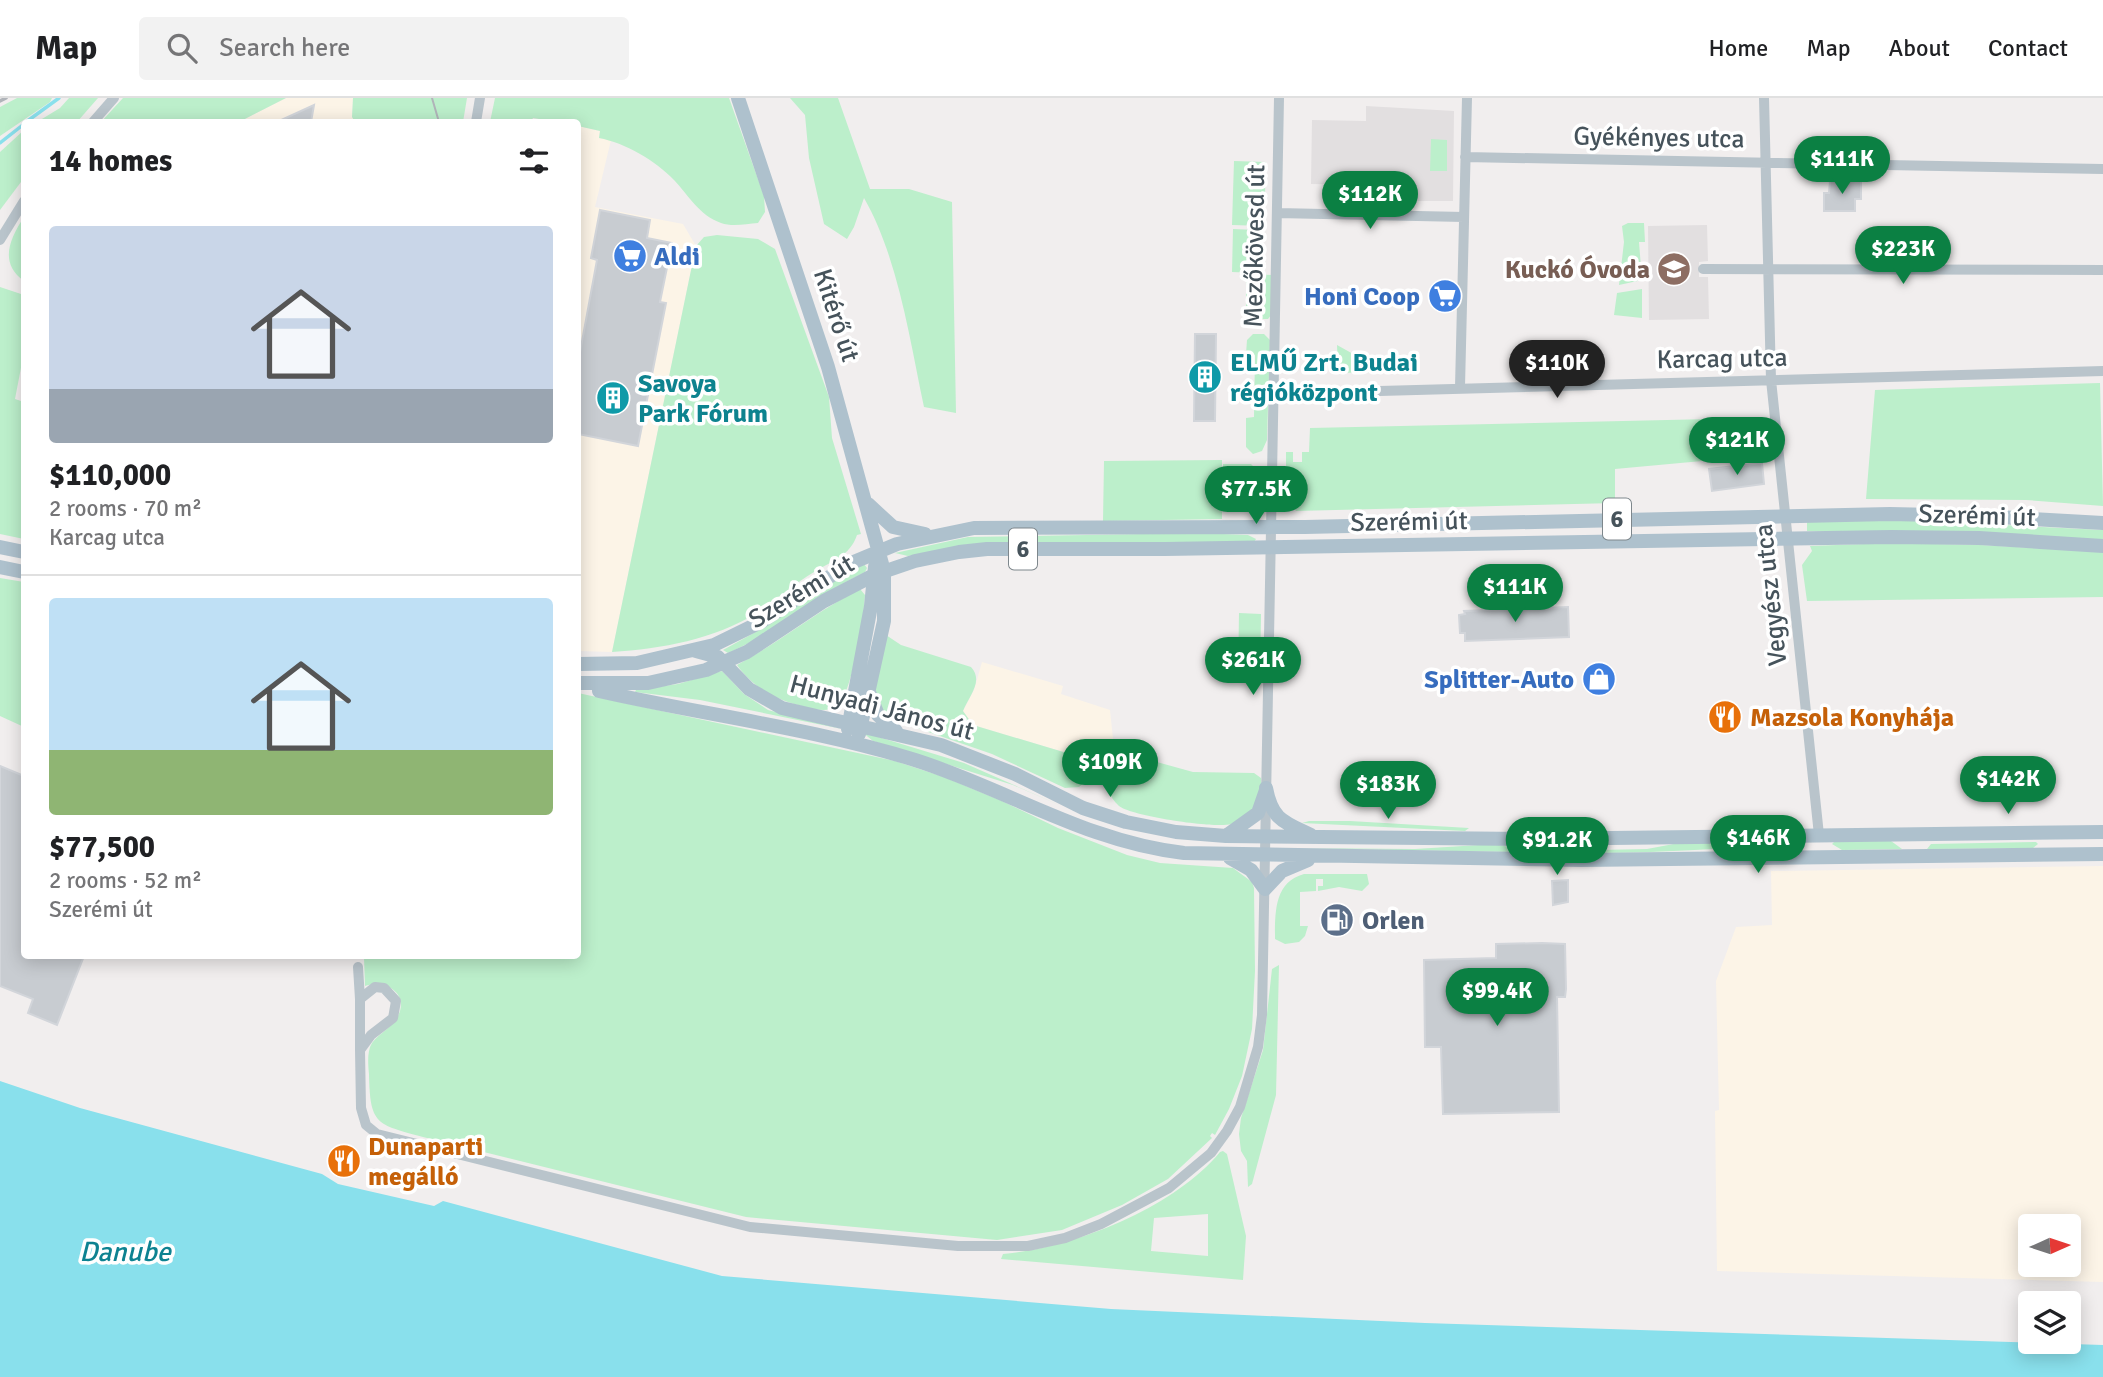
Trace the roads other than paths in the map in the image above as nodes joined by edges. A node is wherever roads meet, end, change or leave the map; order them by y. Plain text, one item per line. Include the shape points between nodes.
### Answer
1 (114, 98) edge
2 (737, 98) edge
3 (1279, 98) edge
4 (1466, 98) edge
5 (1764, 98) edge
6 (479, 99) edge
7 (96, 119) edge
8 (476, 119) edge
9 (1465, 157) junction
10 (1766, 162) junction
11 (2103, 169) edge
12 (21, 206) edge
13 (1277, 214) junction
14 (1464, 217) junction
15 (0, 240) edge
16 (1703, 269) dead end
17 (1769, 269) junction
18 (2103, 270) edge
19 (2103, 371) edge
20 (1771, 380) junction
21 (1460, 387) junction
22 (1343, 391) dead end
23 (864, 499) junction
24 (1784, 516) junction
25 (2103, 523) edge
26 (1272, 527) junction
27 (930, 535) junction
28 (1787, 538) junction
29 (2103, 546) edge
30 (0, 547) edge
31 (1271, 548) junction
32 (21, 551) edge
33 (877, 551) junction
34 (0, 567) edge
35 (21, 571) edge
36 (879, 573) junction
37 (694, 651) junction
38 (726, 663) junction
39 (581, 664) edge
40 (581, 684) edge
41 (581, 685) edge
42 (869, 690) junction
43 (855, 724) junction
44 (901, 734) junction
45 (852, 743) junction
46 (1266, 788) junction
47 (2103, 832) edge
48 (2064, 833) junction
49 (1892, 834) junction
50 (1952, 834) junction
51 (1819, 835) junction
52 (1226, 836) junction
53 (1265, 836) junction
54 (1315, 837) junction
55 (1581, 839) junction
56 (2065, 854) junction
57 (2103, 854) edge
58 (1226, 856) junction
59 (1265, 856) junction
60 (1917, 856) junction
61 (1315, 857) junction
62 (1820, 857) junction
63 (1581, 860) junction
64 (1265, 889) junction
65 (358, 967) dead end
66 (360, 999) junction
67 (359, 1050) junction

1 - 7 street
2 - 23 main road, Kitérő út via 828,366
3 - 13 street, Mezőkövesd út
4 - 9 street
5 - 10 street, Vegyész utca
6 - 8 street
9 - 10 street, Gyékényes utca
9 - 14 street
10 - 11 street, Gyékényes utca
10 - 17 street, Vegyész utca
12 - 15 street
13 - 14 street
13 - 26 street, Mezőkövesd út
14 - 21 street
16 - 17 street
17 - 18 street
17 - 20 street, Vegyész utca
19 - 20 street, Karcag utca
20 - 21 street, Karcag utca
20 - 24 street, Vegyész utca
21 - 22 street, Karcag utca
23 - 27 main road via 894,527
23 - 33 main road, Kitérő út
24 - 25 main road, Szerémi út / 6 via 1980,516
24 - 26 main road, Szerémi út / 6
24 - 28 street, Vegyész utca
26 - 27 main road, Szerémi út / 6 via 974,528
26 - 31 street, Mezőkövesd út
27 - 33 main road, Szerémi út / 6
28 - 29 main road, Szerémi út / 6 via 1979,538
28 - 31 main road, Szerémi út / 6
28 - 51 street, Vegyész utca
30 - 32 main road
31 - 36 main road, Szerémi út / 6 via 987,549 934,556
31 - 46 street, Mezőkövesd út
33 - 36 main road, Kitérő út
33 - 37 main road, Szerémi út / 6 via 830,574 752,627
34 - 35 main road
36 - 38 main road, Szerémi út / 6 via 824,601
36 - 42 main road, Kitérő út via 884,621
36 - 43 main road, Kitérő út
37 - 38 main road, Hunyadi János út
37 - 39 main road, 6 via 637,663
38 - 40 main road, Szerémi út / 6 via 648,682
38 - 43 main road, Hunyadi János út via 749,689 782,708
41 - 45 main road, Hunyadi János út
42 - 43 main road, Kitérő út
42 - 44 main road via 878,715
43 - 44 main road, Hunyadi János út
43 - 45 main road, Kitérő út
44 - 52 main road, Hunyadi János út via 978,758 1100,814 1177,832
45 - 58 main road, Hunyadi János út via 943,769 1125,844
46 - 52 main road via 1258,813
46 - 53 street, Mezőkövesd út
46 - 54 main road via 1278,818
47 - 48 main road, Hunyadi János út
48 - 50 main road, Hunyadi János út
48 - 56 main road
49 - 50 main road, Hunyadi János út
49 - 51 main road, Hunyadi János út
49 - 60 main road
50 - 60 main road via 1928,843
51 - 55 main road, Hunyadi János út
51 - 62 main road
52 - 53 main road, Hunyadi János út
53 - 54 main road, Hunyadi János út
53 - 59 street, Mezőkövesd út
54 - 55 main road, Hunyadi János út
55 - 63 main road
56 - 57 main road, Hunyadi János út
56 - 60 main road, Hunyadi János út
58 - 59 main road, Hunyadi János út
58 - 64 main road via 1251,870
59 - 61 main road, Hunyadi János út
59 - 64 street, Mezőkövesd út
60 - 62 main road, Hunyadi János út
61 - 63 main road, Hunyadi János út
61 - 64 main road via 1282,871
62 - 63 main road, Hunyadi János út
64 - 67 street, Mezőkövesd út via 1258,1047 1240,1107 1227,1131 1197,1167 1144,1202 1078,1234 1028,1246 958,1246 740,1225 377,1134 366,1125 360,1108
65 - 66 street
66 - 67 street
66 - 67 street via 375,987 384,988 396,1001 393,1018

